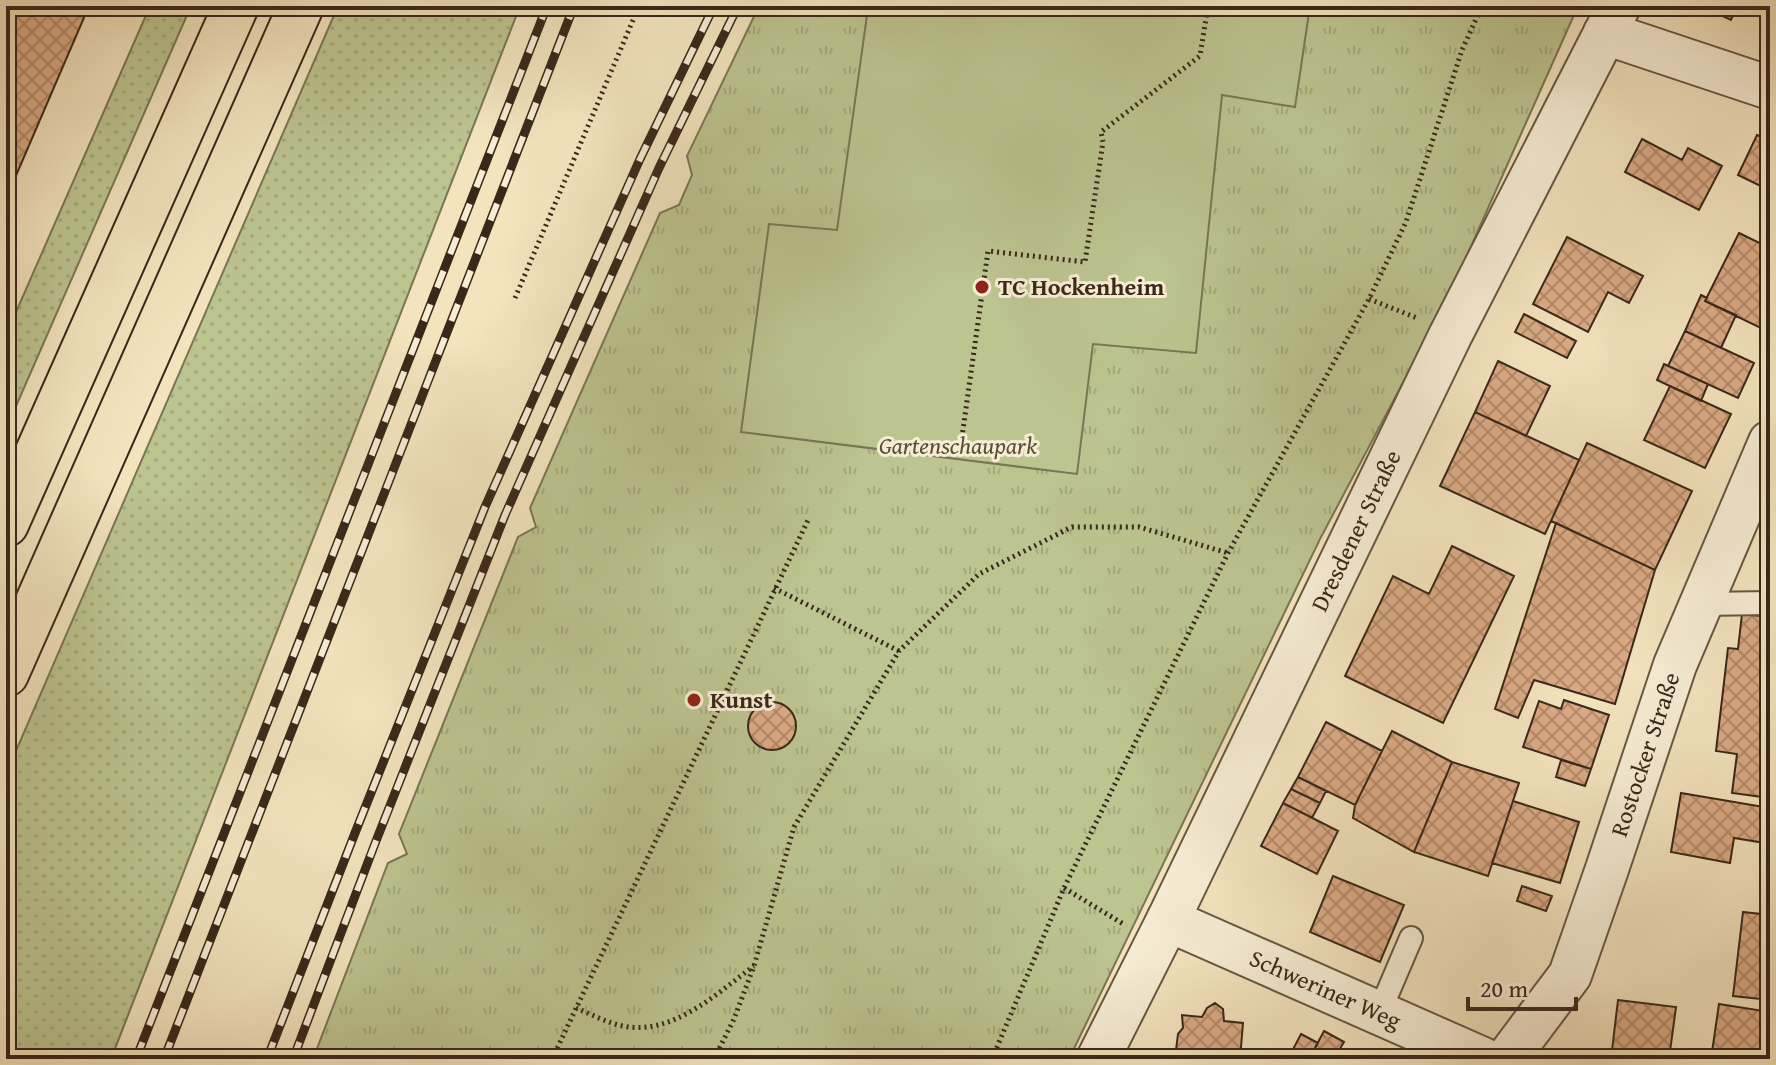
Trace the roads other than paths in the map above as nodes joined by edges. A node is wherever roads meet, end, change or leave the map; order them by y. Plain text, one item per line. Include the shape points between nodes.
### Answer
1 (236, 6) edge
2 (301, 6) edge
3 (1612, 19) edge
4 (1768, 84) edge
5 (1770, 442) edge
6 (6, 524) edge
7 (1770, 603) edge
8 (1701, 604) junction
9 (6, 674) edge
10 (1162, 930) junction
11 (1411, 938) dead end
12 (1379, 1013) junction
13 (1098, 1059) edge
14 (1483, 1059) edge
15 (1507, 1059) edge

1 - 6 highway
2 - 9 highway
3 - 4 street
3 - 10 street, Dresdener Straße via 1450,336
5 - 8 street, Rostocker Straße
7 - 8 lane
8 - 15 street, Rostocker Straße via 1675,665 1570,975
10 - 12 street, Schweriner Weg
10 - 13 street, Dresdener Straße
11 - 12 lane
12 - 14 street, Schweriner Weg

